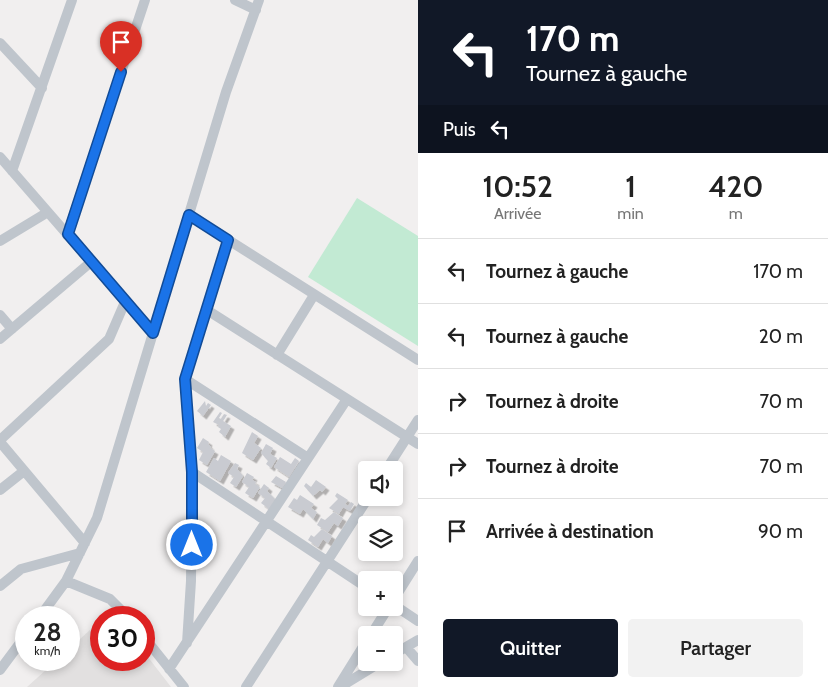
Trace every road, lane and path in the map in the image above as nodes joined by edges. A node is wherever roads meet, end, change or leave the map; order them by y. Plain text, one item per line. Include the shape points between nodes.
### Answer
1 (72, 0) edge
2 (144, 0) edge
3 (235, 0) edge
4 (257, 5) edge
5 (0, 43) edge
6 (42, 88) junction
7 (0, 157) edge
8 (12, 171) junction
9 (48, 212) junction
10 (189, 215) junction
11 (68, 234) junction
12 (228, 240) junction
13 (0, 241) edge
14 (91, 262) junction
15 (314, 295) junction
16 (125, 302) junction
17 (206, 310) junction
18 (0, 315) edge
19 (12, 329) junction
20 (153, 333) junction
21 (0, 339) edge
22 (277, 355) junction
23 (418, 360) edge
24 (185, 379) junction
25 (347, 399) junction
26 (418, 420) edge
27 (407, 437) junction
28 (0, 441) edge
29 (418, 444) edge
30 (308, 458) junction
31 (392, 461) edge
32 (24, 471) junction
33 (192, 472) junction
34 (0, 490) edge
35 (363, 506) edge
36 (267, 521) junction
37 (83, 548) junction
38 (327, 561) junction
39 (418, 561) edge
40 (66, 581) junction
41 (358, 582) edge
42 (403, 585) edge
43 (0, 586) edge
44 (48, 606) edge
45 (117, 606) edge
46 (403, 611) edge
47 (418, 621) edge
48 (418, 640) edge
49 (187, 643) junction
50 (406, 647) junction
51 (403, 649) edge
52 (15, 650) edge
53 (155, 651) edge
54 (358, 655) edge
55 (418, 660) edge
56 (169, 669) junction
57 (0, 670) edge
58 (370, 671) edge
59 (353, 684) edge
60 (184, 687) edge
61 (246, 687) edge
62 (339, 687) edge

1 - 6 street
2 - 11 street
3 - 4 street
4 - 10 street via 226,92
5 - 6 street
6 - 8 street
7 - 8 street
8 - 9 street
9 - 11 street
9 - 13 street
10 - 12 street
10 - 20 street
11 - 14 street
12 - 15 street
12 - 17 street
14 - 16 street
14 - 19 street
15 - 22 street
15 - 23 street
16 - 20 street
16 - 28 street via 109,340
17 - 22 street
17 - 24 street
18 - 19 street
19 - 21 street
20 - 37 street via 97,518
22 - 25 street
24 - 30 street
24 - 33 street
25 - 27 street
25 - 30 street
26 - 27 street
27 - 29 street
27 - 31 street
28 - 32 street
30 - 36 street
32 - 34 street
32 - 37 street
33 - 36 street
33 - 49 street via 192,581
35 - 38 street
36 - 38 street
36 - 49 street
37 - 40 street
37 - 43 street via 21,569
38 - 41 street
38 - 61 street
39 - 42 street
40 - 44 street
40 - 45 street via 110,599
46 - 47 street
48 - 50 street
49 - 56 street
50 - 51 street
50 - 55 street
52 - 57 street
53 - 56 street
54 - 62 street
56 - 60 street
58 - 59 street
59 - 62 street

